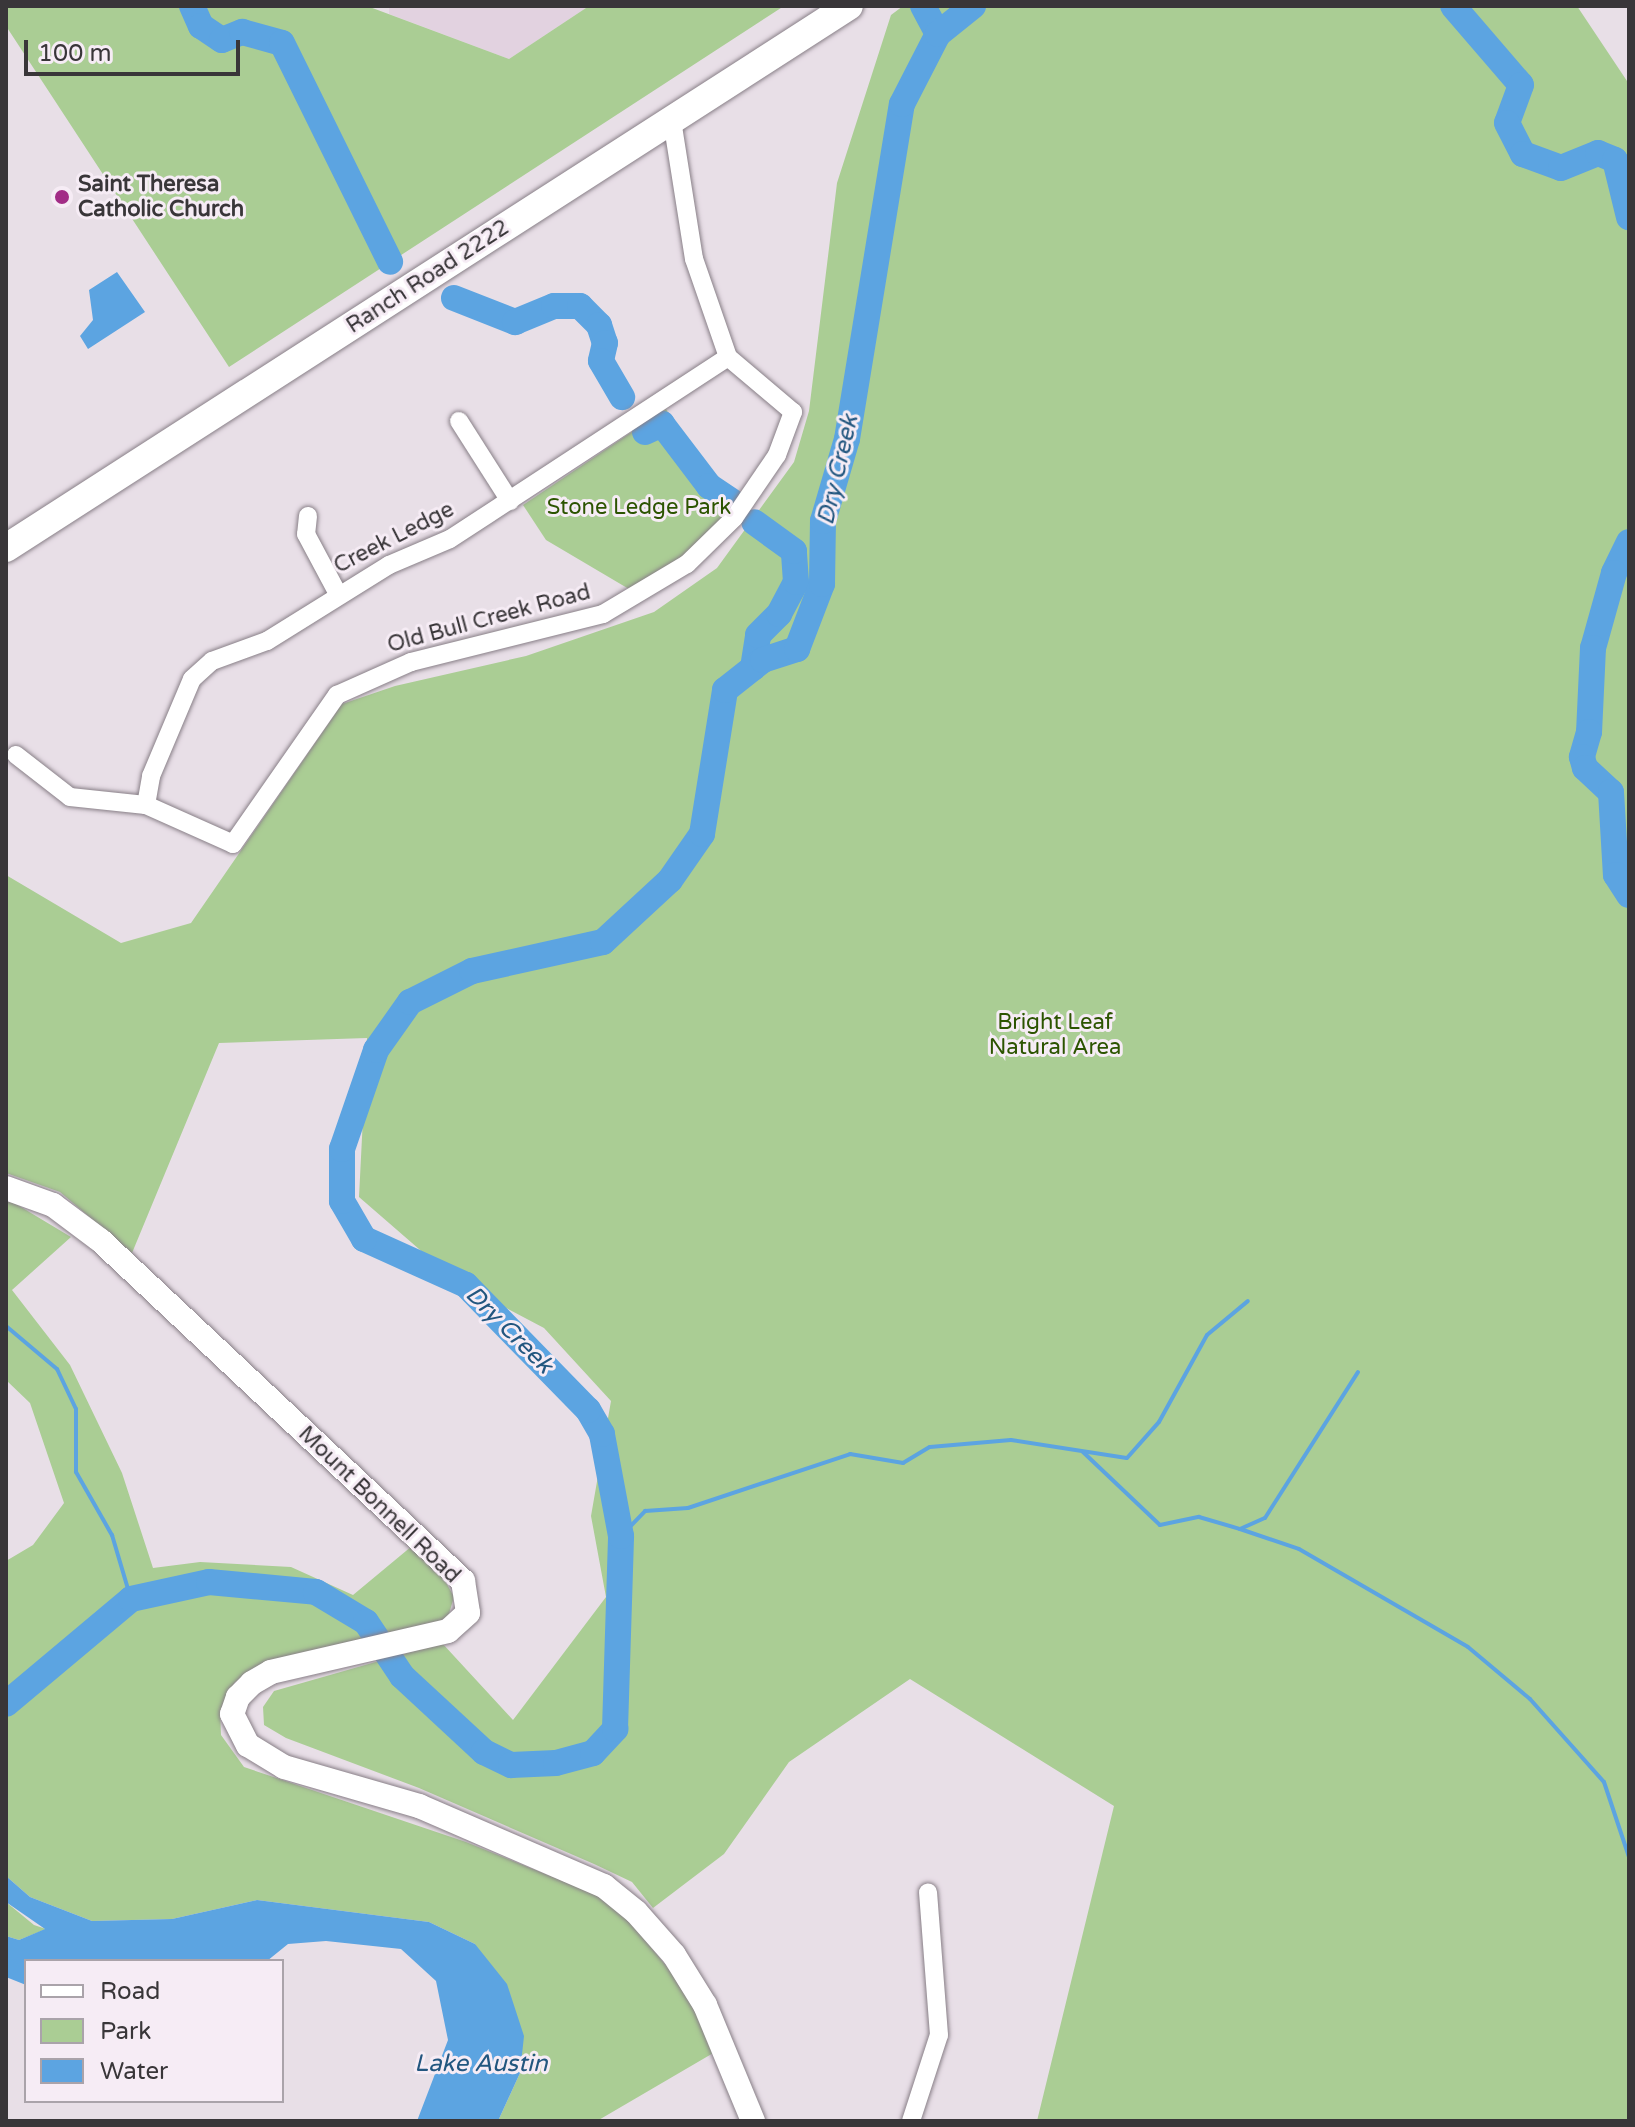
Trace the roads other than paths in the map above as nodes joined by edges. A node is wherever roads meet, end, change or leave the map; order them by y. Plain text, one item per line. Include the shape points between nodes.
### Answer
1 (849, 6) edge
2 (672, 120) junction
3 (728, 357) junction
4 (459, 421) dead end
5 (510, 501) junction
6 (308, 516) dead end
7 (6, 548) edge
8 (338, 594) junction
9 (16, 755) dead end
10 (146, 805) junction
11 (6, 1188) edge
12 (928, 1892) dead end
13 (753, 2121) edge
14 (911, 2121) edge

1 - 2 main road, Ranch Road 2222
2 - 3 street via 694,259
2 - 7 main road, Ranch Road 2222
3 - 5 street, Creek Ledge
3 - 10 street, Old Bull Creek Road via 793,412 777,455 734,518 687,564 603,614 411,662 337,695 233,844
4 - 5 street
5 - 8 street, Creek Ledge via 450,539
6 - 8 street via 306,534
8 - 10 street, Creek Ledge via 267,641 212,661 192,679 151,776
9 - 10 street via 70,797
11 - 13 street, Mount Bonnell Road via 53,1205 100,1240 463,1581 469,1602 460,1622 395,1646 271,1672 252,1683 238,1697 232,1714 248,1745 284,1767 419,1806 604,1886 674,1955 705,2005
12 - 14 street via 939,2035

